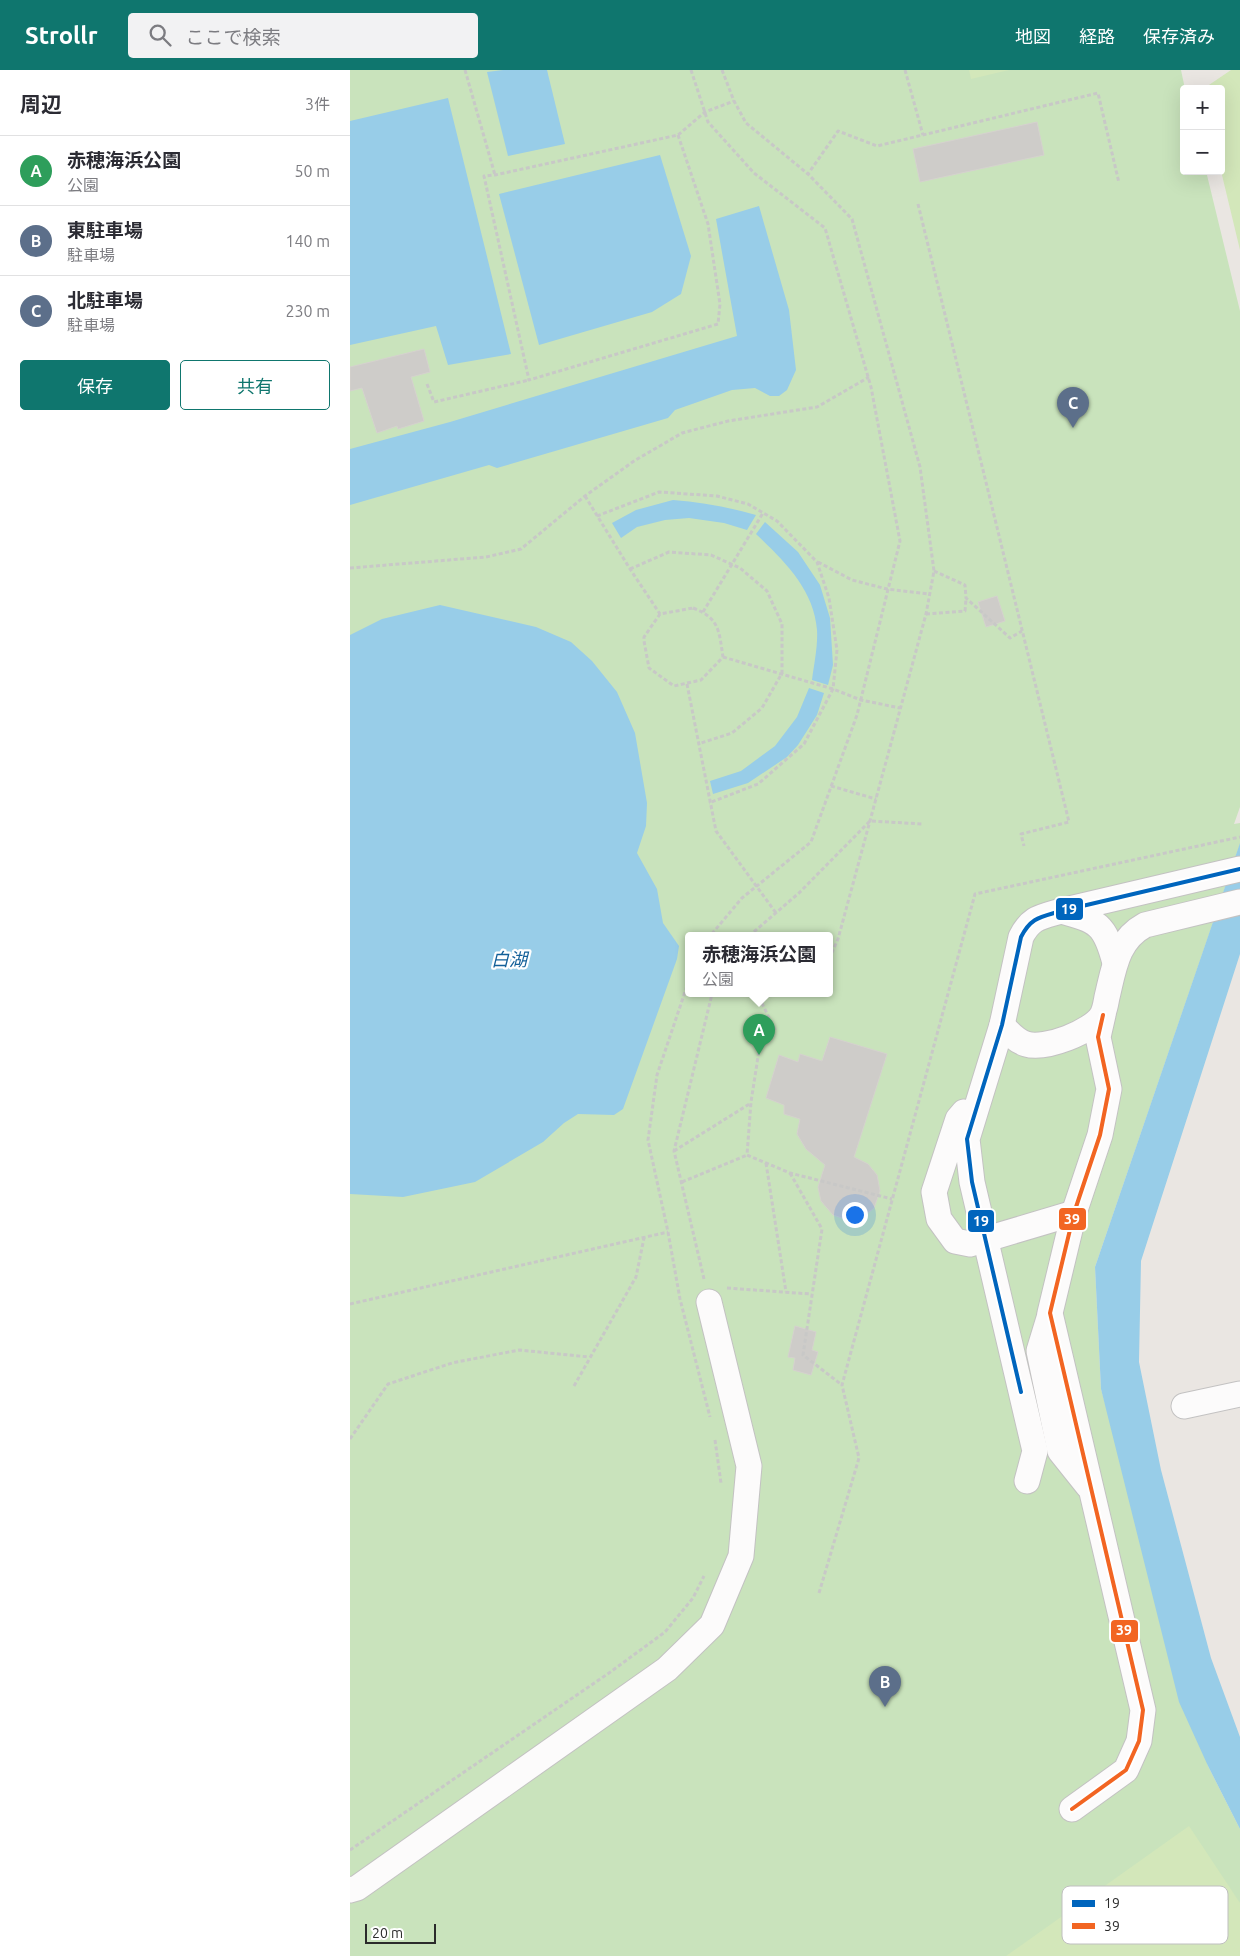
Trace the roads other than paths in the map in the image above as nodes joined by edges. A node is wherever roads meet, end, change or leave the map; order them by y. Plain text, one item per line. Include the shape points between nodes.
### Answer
1 (1231, 871) edge
2 (1110, 900) junction
3 (1240, 902) edge
4 (1061, 911) junction
5 (1145, 925) junction
6 (1115, 963) junction
7 (1103, 1014) junction
8 (1002, 1026) junction
9 (981, 1096) junction
10 (1074, 1213) junction
11 (986, 1239) junction
12 (707, 1294) road end
13 (1240, 1394) edge
14 (1184, 1406) dead end
15 (1027, 1481) dead end
16 (1072, 1809) dead end
17 (350, 1890) edge

1 - 2 street
2 - 4 street
2 - 5 street
3 - 5 street
4 - 6 street via 1088,918 1097,924 1107,936
4 - 8 street via 1026,926
5 - 6 street via 1129,936
6 - 7 street
7 - 8 street via 1095,1024 1077,1034 1034,1045 1018,1040
7 - 10 street via 1098,1037 1109,1089 1100,1135
8 - 9 street
9 - 11 street via 967,1138 972,1182
9 - 11 street via 958,1119 934,1192 939,1219 955,1241 970,1244
10 - 11 street
10 - 16 street via 1039,1351 1060,1450 1093,1492 1143,1710 1139,1741 1126,1770
11 - 15 street via 1035,1451
12 - 17 street via 749,1466 742,1556 712,1625 667,1669
13 - 14 street

